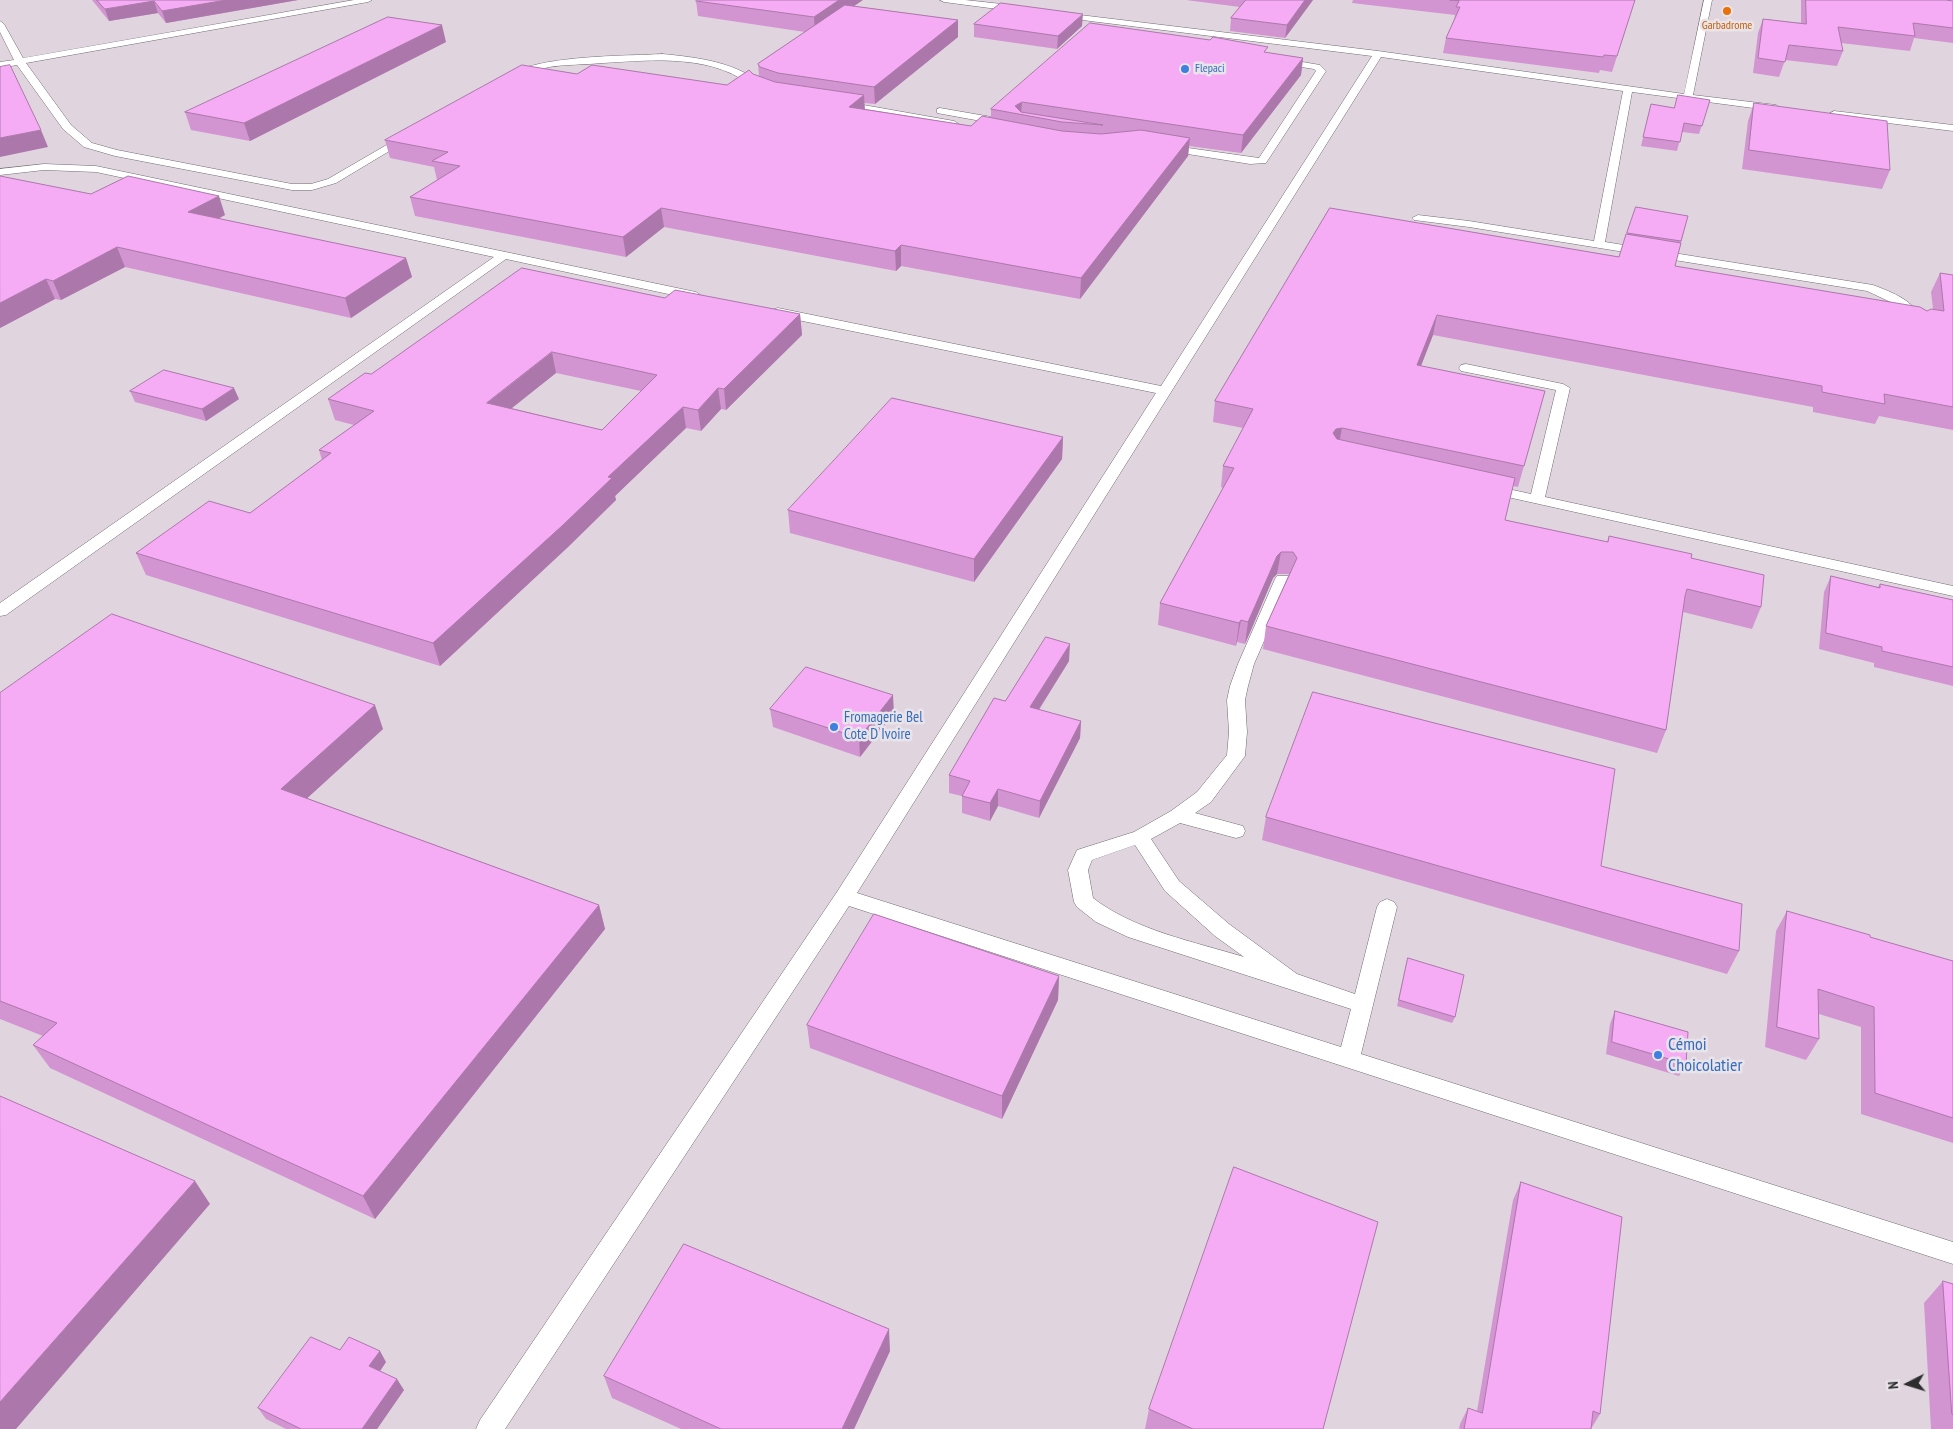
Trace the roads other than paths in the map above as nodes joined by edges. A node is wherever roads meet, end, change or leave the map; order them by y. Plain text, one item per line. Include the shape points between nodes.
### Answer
1 (368, 0) edge
2 (944, 0) edge
3 (1708, 0) edge
4 (1031, 11) edge
5 (1051, 13) edge
6 (0, 24) edge
7 (1176, 29) junction
8 (1166, 39) edge
9 (1378, 54) junction
10 (1268, 59) edge
11 (20, 62) junction
12 (0, 65) edge
13 (506, 81) edge
14 (771, 88) edge
15 (1628, 89) junction
16 (1688, 97) junction
17 (1786, 109) edge
18 (1826, 113) edge
19 (1010, 123) edge
20 (1953, 128) edge
21 (989, 130) edge
22 (415, 133) edge
23 (1157, 147) edge
24 (0, 172) edge
25 (1418, 218) dead end
26 (1599, 245) junction
27 (503, 256) junction
28 (707, 298) edge
29 (766, 310) edge
30 (1918, 325) edge
31 (1466, 368) dead end
32 (1166, 391) junction
33 (1474, 486) edge
34 (1537, 500) junction
35 (1283, 579) edge
36 (1953, 591) edge
37 (0, 611) edge
38 (1178, 816) junction
39 (1236, 830) dead end
40 (1140, 838) junction
41 (844, 897) junction
42 (1388, 907) dead end
43 (1290, 980) junction
44 (1363, 1005) junction
45 (1348, 1059) junction
46 (1953, 1253) edge
47 (489, 1429) edge

1 - 11 lane
2 - 4 lane
3 - 16 lane
5 - 7 lane
6 - 11 lane
7 - 8 lane
7 - 9 lane
9 - 15 lane
9 - 32 lane
10 - 23 lane via 1317,67 1321,71 1262,161
11 - 12 lane
11 - 22 lane via 67,127 88,145 273,183 303,188 321,185
13 - 14 lane via 527,70 550,64 662,57 689,58 713,64
15 - 16 lane
15 - 26 lane
16 - 17 lane
18 - 20 lane
19 - 21 lane via 836,99
24 - 27 lane via 44,167 96,170
25 - 26 lane
26 - 30 lane via 1869,288 1906,306
27 - 28 lane
27 - 37 lane
29 - 32 lane
31 - 34 lane via 1563,388
32 - 41 lane
33 - 34 lane
34 - 36 lane
35 - 38 lane via 1239,686 1236,756 1204,797
38 - 39 lane
38 - 40 lane
40 - 43 lane via 1172,886 1222,930
40 - 43 lane via 1084,855 1078,870 1084,902 1103,917 1135,930
41 - 45 lane
41 - 47 lane
42 - 44 lane
43 - 44 lane
44 - 45 lane
45 - 46 lane

